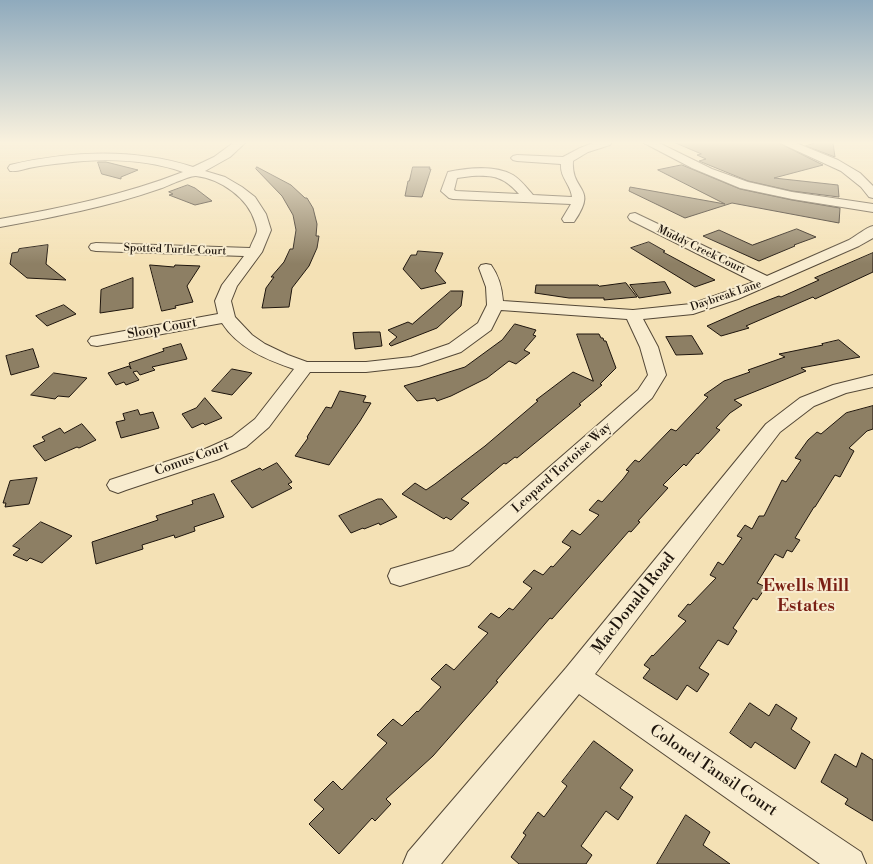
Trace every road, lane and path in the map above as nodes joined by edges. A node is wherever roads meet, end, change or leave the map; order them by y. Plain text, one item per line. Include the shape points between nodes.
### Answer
1 (138, 183) edge
2 (165, 183) edge
3 (227, 183) edge
4 (449, 183) edge
5 (514, 183) edge
6 (573, 183) edge
7 (739, 183) edge
8 (863, 183) edge
9 (873, 194) edge
10 (529, 198) junction
11 (578, 201) junction
12 (873, 208) edge
13 (0, 214) edge
14 (635, 217) dead end
15 (569, 219) dead end
16 (0, 223) edge
17 (873, 230) edge
18 (96, 247) dead end
19 (255, 252) junction
20 (486, 268) dead end
21 (767, 282) junction
22 (495, 305) junction
23 (633, 315) junction
24 (227, 317) junction
25 (97, 341) dead end
26 (305, 367) junction
27 (873, 381) edge
28 (118, 485) dead end
29 (400, 576) dead end
30 (576, 677) junction
31 (420, 864) edge
32 (849, 864) edge

1 - 13 street via 68,202
2 - 16 street via 64,211
3 - 19 street via 250,200 259,214 264,230
4 - 10 street via 447,191 453,195
5 - 10 street
6 - 11 street via 579,191
7 - 12 street via 779,194
8 - 9 street
10 - 11 street
11 - 15 street via 577,209
14 - 21 street, Muddy Creek Court
17 - 21 street, Daybreak Lane via 854,243
18 - 19 street, Spotted Turtle Court
19 - 24 street via 230,285 223,301
20 - 22 street via 494,287
21 - 23 street, Daybreak Lane via 693,309
22 - 23 street, Daybreak Lane
22 - 26 street via 485,326 455,348 413,362 366,367
23 - 29 street, Leopard Tortoise Way via 649,347 657,375 645,394 461,558
24 - 25 street, Sloop Court
24 - 26 street via 242,335 259,348
26 - 28 street, Comus Court via 262,423 239,442 212,454
27 - 30 street, MacDonald Road via 840,389 807,402 773,428
30 - 31 street, MacDonald Road
30 - 32 street, Colonel Tansil Court

